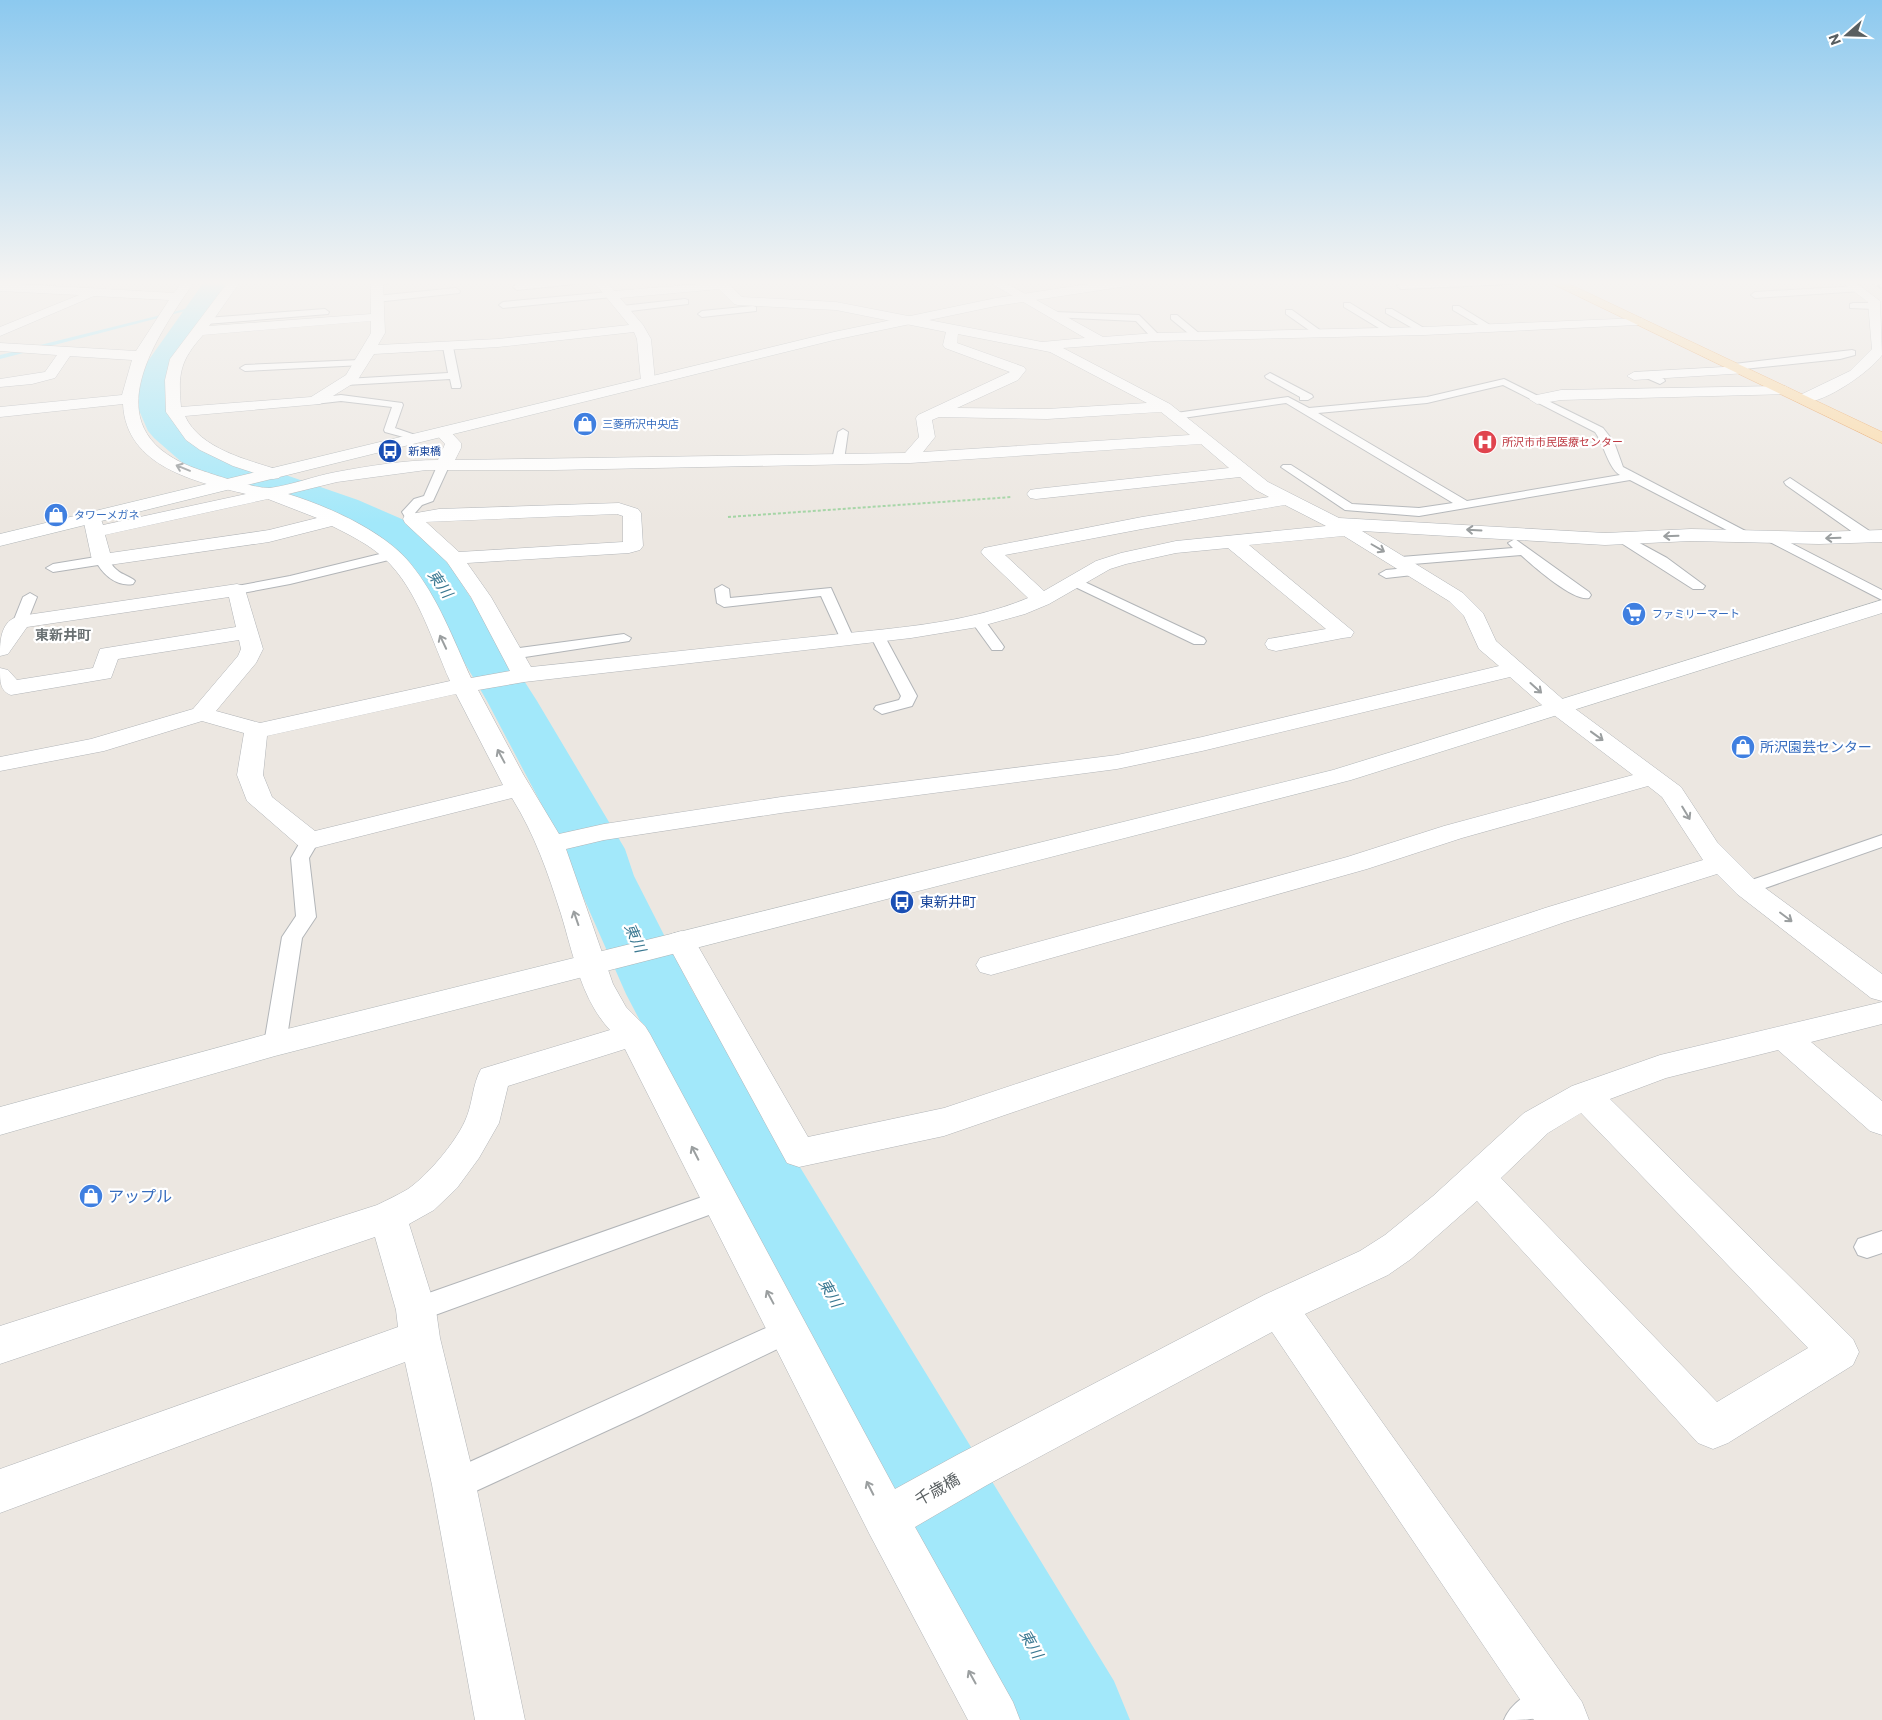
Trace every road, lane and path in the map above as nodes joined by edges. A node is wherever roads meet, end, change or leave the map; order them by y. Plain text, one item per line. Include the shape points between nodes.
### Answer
1 (59, 362) edge
2 (152, 362) edge
3 (163, 362) edge
4 (451, 362) edge
5 (646, 362) edge
6 (726, 362) edge
7 (998, 362) edge
8 (1082, 362) edge
9 (1726, 362) edge
10 (1787, 362) edge
11 (1870, 362) edge
12 (360, 363) joint
13 (1866, 366) junction
14 (244, 368) dead end
15 (1738, 368) junction
16 (1882, 372) edge
17 (1270, 376) dead end
18 (1619, 377) dead end
19 (648, 381) junction
20 (346, 382) junction
21 (0, 383) edge
22 (1785, 391) junction
23 (130, 399) junction
24 (1538, 399) junction
25 (1802, 399) junction
26 (315, 400) junction
27 (1288, 400) junction
28 (1171, 411) junction
29 (1307, 411) junction
30 (0, 412) edge
31 (174, 412) junction
32 (934, 413) junction
33 (442, 432) junction
34 (843, 432) dead end
35 (418, 438) junction
36 (1882, 438) edge
37 (1204, 439) junction
38 (910, 458) junction
39 (838, 460) junction
40 (444, 464) junction
41 (1287, 467) dead end
42 (1246, 470) junction
43 (1632, 476) junction
44 (1790, 482) dead end
45 (234, 483) junction
46 (270, 483) junction
47 (1036, 494) joint
48 (1289, 500) junction
49 (1465, 505) junction
50 (728, 517) dead end
51 (412, 519) junction
52 (333, 520) junction
53 (94, 525) junction
54 (1341, 527) junction
55 (1504, 532) junction
56 (1749, 536) junction
57 (1771, 536) junction
58 (1875, 536) edge
59 (1623, 538) junction
60 (0, 540) edge
61 (1232, 541) junction
62 (1523, 552) junction
63 (392, 555) junction
64 (454, 558) junction
65 (102, 560) junction
66 (53, 568) dead end
67 (1401, 569) junction
68 (775, 580) dead end
69 (128, 581) dead end
70 (1074, 581) junction
71 (1698, 586) dead end
72 (722, 589) dead end
73 (237, 590) junction
74 (1584, 595) dead end
75 (780, 596) junction
76 (1882, 596) edge
77 (30, 597) dead end
78 (1042, 600) junction
79 (1882, 606) edge
80 (978, 621) junction
81 (20, 622) junction
82 (248, 632) junction
83 (877, 636) junction
84 (624, 638) dead end
85 (847, 638) junction
86 (1199, 641) dead end
87 (1276, 644) dead end
88 (997, 647) dead end
89 (0, 649) edge
90 (512, 654) junction
91 (1515, 669) junction
92 (0, 675) edge
93 (518, 676) junction
94 (472, 685) junction
95 (1558, 707) junction
96 (882, 708) dead end
97 (201, 714) junction
98 (256, 731) junction
99 (0, 764) edge
100 (1653, 778) junction
101 (518, 788) junction
102 (310, 841) junction
103 (1882, 841) edge
104 (557, 843) junction
105 (1722, 863) junction
106 (1748, 888) junction
107 (674, 943) junction
108 (605, 962) junction
109 (991, 965) dead end
110 (1882, 990) edge
111 (1882, 1013) edge
112 (634, 1034) junction
113 (1783, 1036) junction
114 (275, 1044) junction
115 (1584, 1094) junction
116 (0, 1121) edge
117 (1882, 1121) edge
118 (1477, 1177) junction
119 (719, 1201) junction
120 (388, 1217) junction
121 (1278, 1308) junction
122 (418, 1324) junction
123 (788, 1330) junction
124 (0, 1345) edge
125 (454, 1485) junction
126 (0, 1491) edge
127 (894, 1514) junction
128 (1544, 1713) edge
129 (500, 1720) edge
130 (995, 1720) edge

1 - 21 street via 50,375
2 - 23 street via 130,388
3 - 31 street via 173,372 171,397
4 - 20 lane via 454,381
5 - 19 street
6 - 19 street
7 - 32 street via 1019,370 1013,377
8 - 28 street
9 - 15 main road
10 - 15 lane
11 - 13 street
12 - 14 lane
12 - 20 street
13 - 16 street
13 - 25 street via 1843,382
15 - 18 street via 1654,378
15 - 22 main road
17 - 27 lane via 1308,398
19 - 33 street
20 - 26 street
22 - 24 street via 1560,395
22 - 25 main road
23 - 30 street
45 -> 23 street via 184,468 154,454 137,432 130,412
24 - 29 lane via 1504,382 1427,400
24 - 43 lane via 1599,430 1608,442 1618,469
25 - 36 main road
26 - 31 street
26 - 35 lane via 341,398 401,403 389,430
27 - 28 lane
27 - 29 lane
28 - 32 street
28 - 37 street
29 - 49 lane
31 - 46 street via 179,424 203,446
32 - 38 street via 924,418 927,437
33 - 35 street
33 - 40 street via 453,443
34 - 39 lane
35 - 46 street
37 - 38 street
37 - 42 street
38 - 39 street
39 - 40 street
40 - 46 street via 367,472 304,484
40 - 51 lane via 429,498 418,502 408,512
41 - 49 lane via 1349,507 1420,512
42 - 47 street
42 - 48 street via 1262,486
43 - 49 lane
43 - 56 lane
44 - 58 lane
45 - 46 street
45 - 53 street
46 - 52 street via 285,499
46 - 53 street via 222,505
47 - 50 path
48 - 54 street
48 - 78 street via 1142,523 991,552
51 - 64 street
51 - 64 street via 439,515 619,508 632,513 633,546
52 - 63 street
52 - 65 street via 269,536
53 - 60 street
53 - 65 street
55 -> 54 street
54 - 61 street
54 -> 67 street
55 - 59 street
55 - 62 lane
56 - 57 street
56 -> 59 street
58 -> 57 street
57 - 76 lane
59 - 71 lane
61 - 70 street via 1120,559
61 - 87 street via 1343,632
62 - 67 lane
62 - 74 lane
63 - 73 lane
94 -> 63 street via 418,590
64 - 90 street via 481,597
65 - 66 lane
65 - 69 lane via 106,570
67 - 91 street via 1456,596 1473,613 1487,644
68 - 75 lane
70 - 78 street
70 - 86 lane
72 - 75 lane via 724,603
73 - 81 street
73 - 82 street
75 - 85 lane via 826,590
77 - 81 lane
78 - 80 street
79 - 95 street
80 - 83 street
80 - 88 lane
81 - 89 street
82 - 92 street via 108,654 103,673 11,688
82 - 97 street via 252,649 248,658
83 - 85 street
83 - 96 lane via 909,696 906,703
84 - 90 lane
85 - 93 street
90 - 93 street
91 -> 95 street
91 - 104 street via 1117,762 780,805 604,832
93 - 94 street
94 - 98 street
101 -> 94 street
95 -> 100 street
95 - 107 street via 1342,774
97 - 98 street via 249,726
97 - 99 street via 95,746
98 - 102 street via 250,775 260,801
100 -> 105 street via 1672,792 1707,848
100 - 109 street
101 - 102 street
101 - 104 street
102 - 114 lane via 300,858 306,917 292,937
103 - 106 lane
108 -> 104 street
105 - 106 street
105 - 107 street via 1555,915 962,1116 798,1153
106 -> 110 street
107 - 108 street
108 - 112 street via 613,1012
108 - 114 street
111 - 113 street, 千歳橋
119 -> 112 street
112 - 120 street via 493,1078 482,1122 467,1148 444,1178 421,1199
113 - 115 street, 千歳橋 via 1660,1068
113 - 117 street
114 - 116 street
115 - 118 street, 千歳橋 via 1536,1123
115 - 118 street via 1839,1352 1713,1428
118 - 121 street, 千歳橋 via 1446,1207 1374,1263
119 - 122 lane
123 -> 119 street
120 - 122 street
120 - 124 street
121 - 127 street, 千歳橋
121 - 128 street
122 - 125 street
122 - 126 street
123 - 125 lane
127 -> 123 street
125 - 129 street
130 -> 127 street

